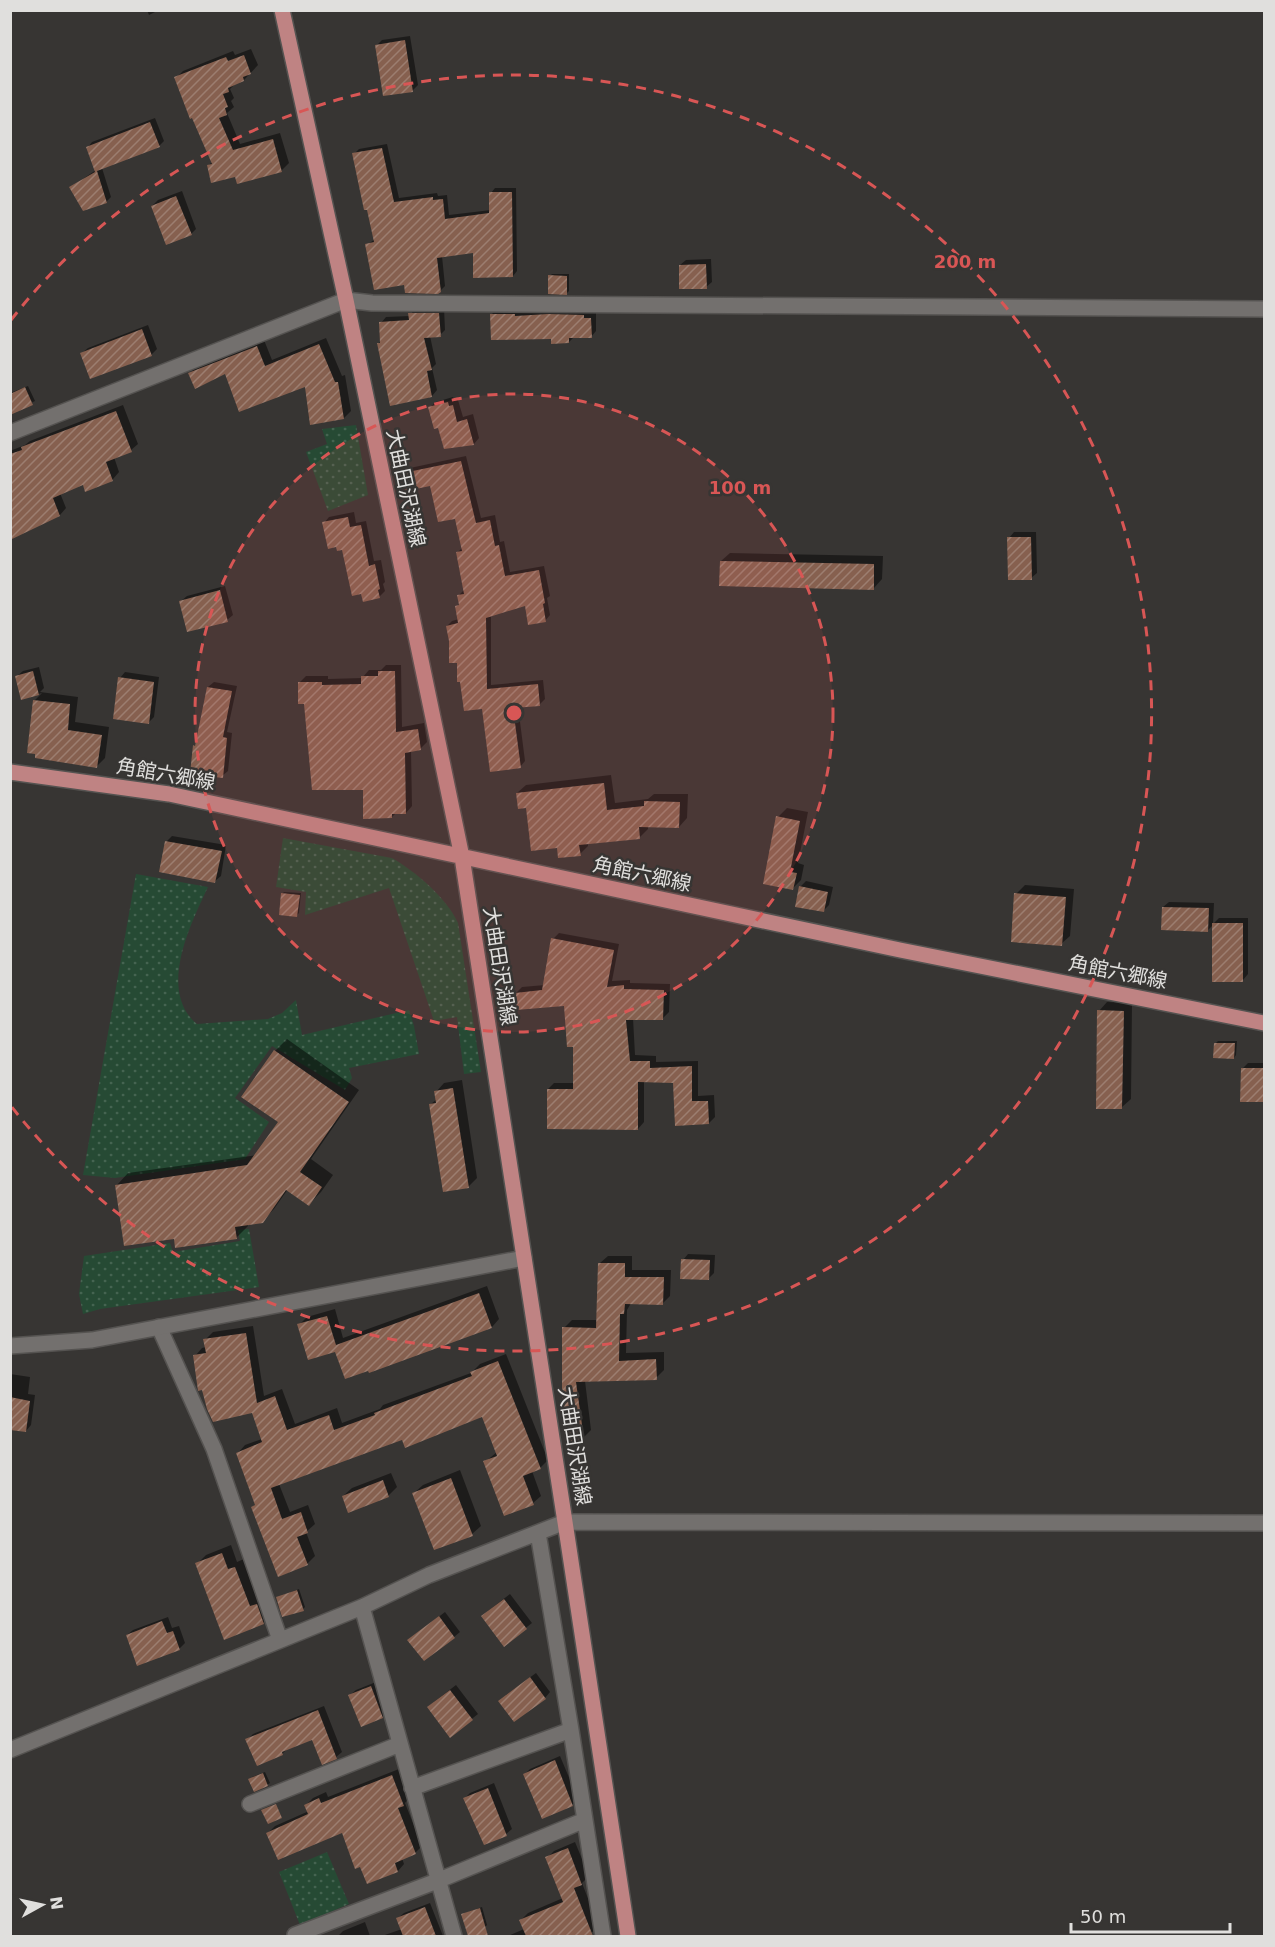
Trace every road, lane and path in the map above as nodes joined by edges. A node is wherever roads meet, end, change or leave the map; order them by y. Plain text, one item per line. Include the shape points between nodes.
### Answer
1 (282, 10) edge
2 (346, 300) junction
3 (1264, 309) edge
4 (10, 434) edge
5 (10, 772) edge
6 (462, 857) junction
7 (1264, 1023) edge
8 (524, 1258) junction
9 (159, 1327) junction
10 (10, 1346) edge
11 (565, 1522) junction
12 (1264, 1523) edge
13 (538, 1533) junction
14 (362, 1607) junction
15 (280, 1640) junction
16 (571, 1730) junction
17 (400, 1744) junction
18 (10, 1750) edge
19 (412, 1788) junction
20 (250, 1804) dead end
21 (585, 1820) junction
22 (437, 1881) junction
23 (295, 1935) dead end
24 (454, 1936) edge
25 (603, 1936) edge
26 (628, 1936) edge

1 - 2 main road, 大曲田沢湖線
2 - 3 street via 384,304
2 - 4 street
2 - 6 main road, 大曲田沢湖線
5 - 6 main road, 角館六郷線 via 169,794
6 - 7 main road, 角館六郷線
6 - 8 main road, 大曲田沢湖線
8 - 9 street
8 - 11 main road, 大曲田沢湖線
9 - 10 street via 92,1340
9 - 15 street via 214,1449
11 - 12 street
11 - 13 street
11 - 26 main road, 大曲田沢湖線
13 - 14 street via 429,1575
13 - 16 street
14 - 15 street
14 - 17 street
15 - 18 street
16 - 19 street
16 - 21 street
17 - 19 street
17 - 20 street
19 - 22 street
21 - 22 street
21 - 25 street
22 - 23 street
22 - 24 street

